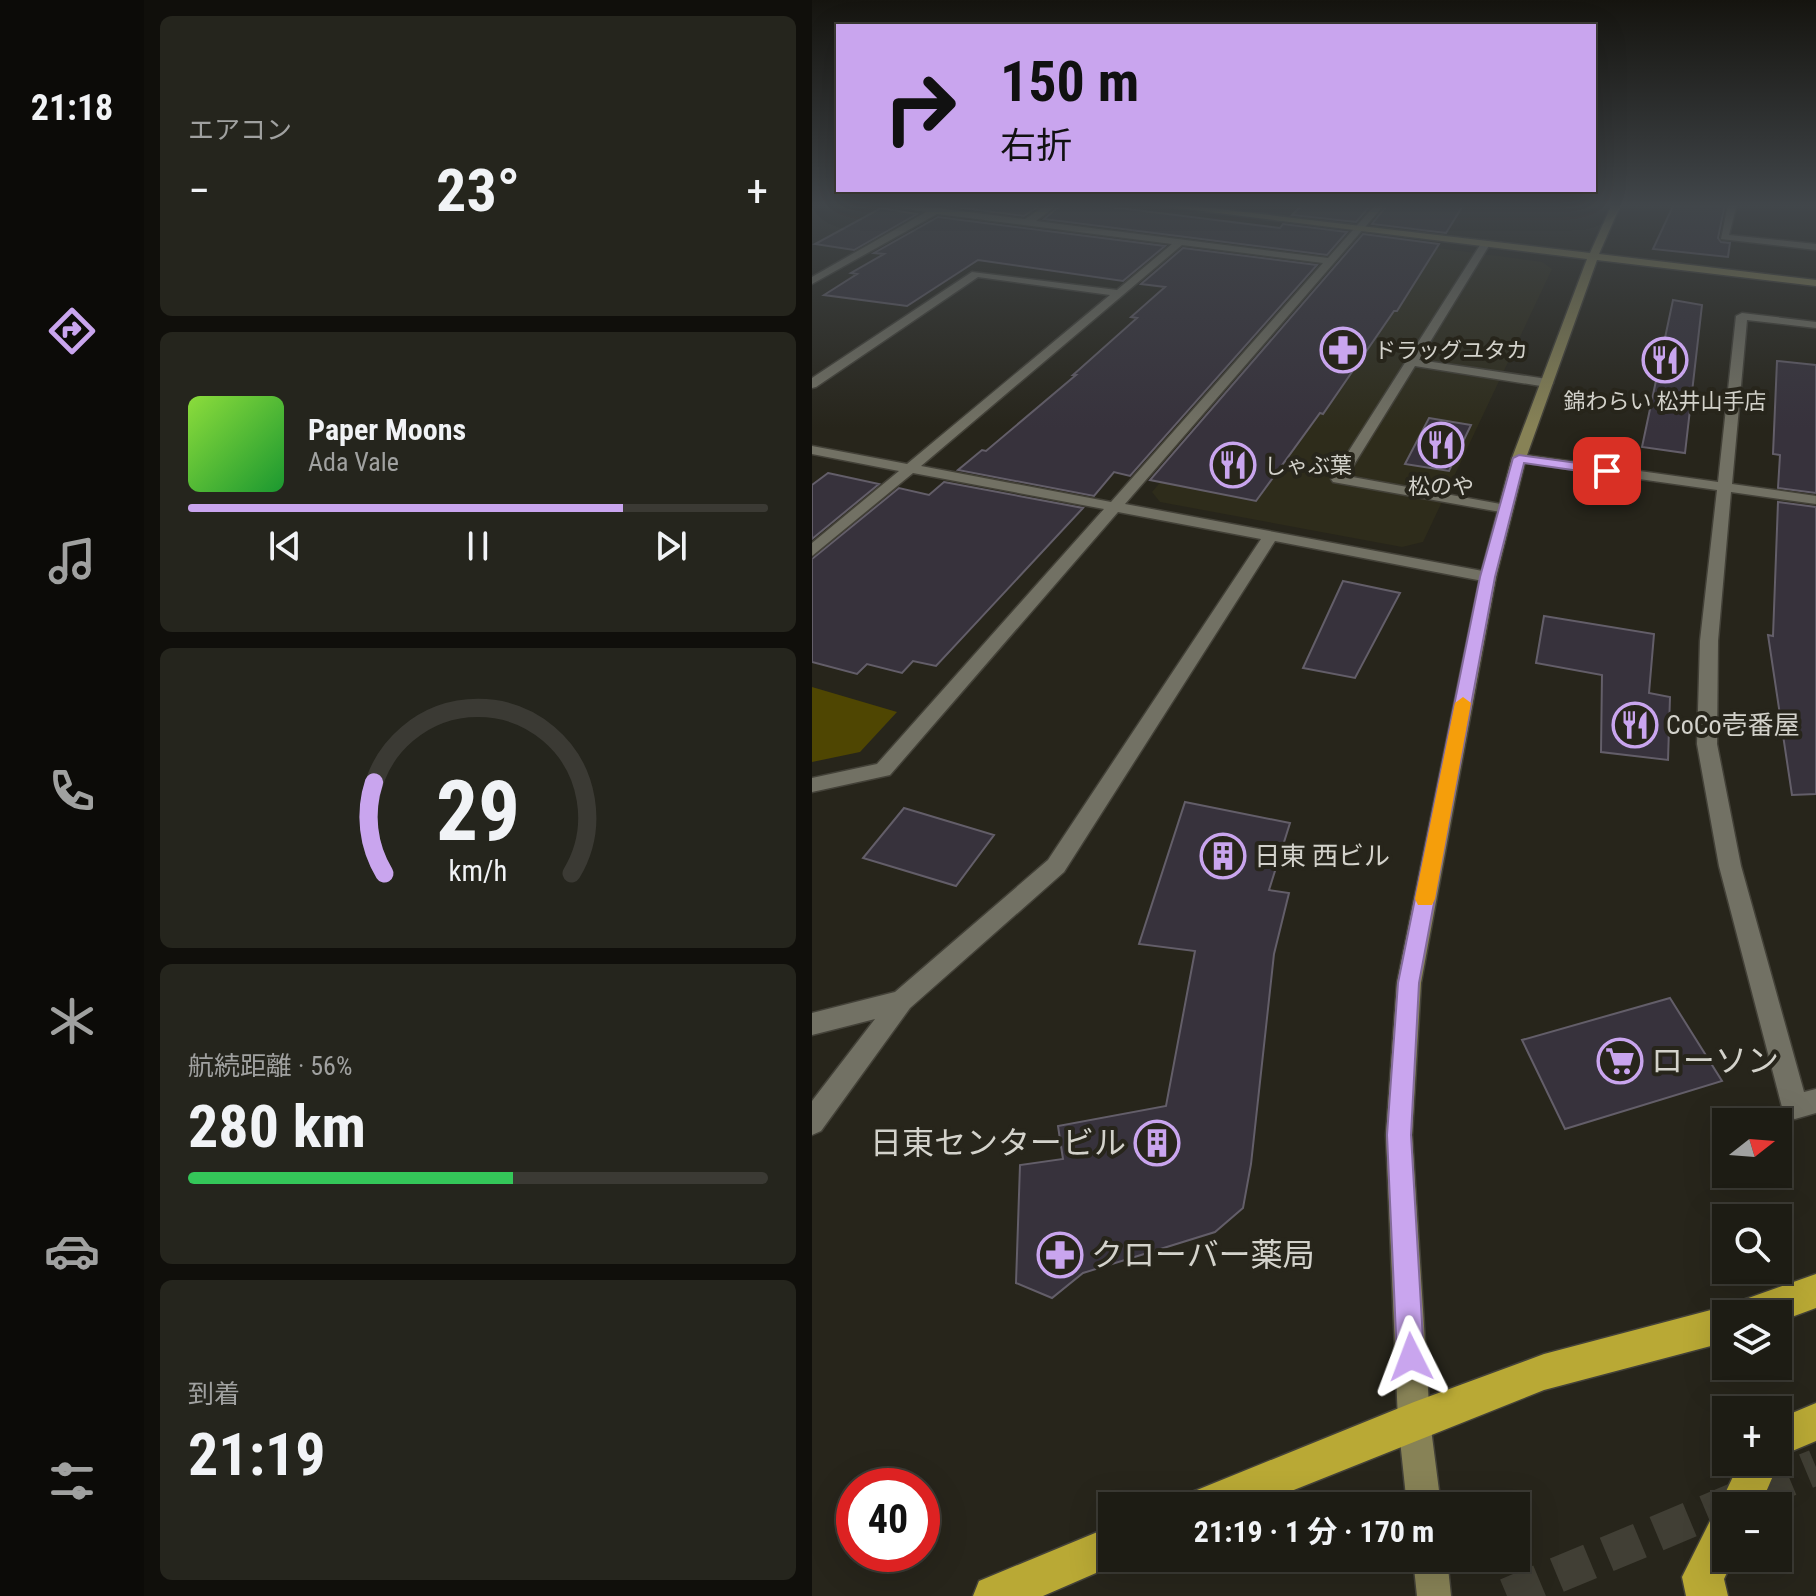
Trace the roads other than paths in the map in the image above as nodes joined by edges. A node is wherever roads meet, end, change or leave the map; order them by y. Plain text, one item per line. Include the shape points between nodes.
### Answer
1 (969, 278) edge
2 (1010, 278) edge
3 (1136, 278) edge
4 (1315, 278) edge
5 (1463, 278) edge
6 (1585, 278) edge
7 (1777, 278) edge
8 (1816, 283) edge
9 (1119, 293) junction
10 (1816, 325) edge
11 (1410, 362) junction
12 (1547, 383) junction
13 (812, 384) edge
14 (812, 450) edge
15 (1519, 458) junction
16 (911, 469) junction
17 (1725, 488) junction
18 (1816, 500) edge
19 (1114, 507) junction
20 (1506, 509) junction
21 (1270, 537) junction
22 (812, 551) edge
23 (1488, 577) junction
24 (812, 785) edge
25 (902, 1001) junction
26 (812, 1024) edge
27 (1816, 1101) edge
28 (812, 1122) edge
29 (1816, 1291) edge
30 (1791, 1300) edge
31 (1712, 1328) edge
32 (1414, 1421) junction
33 (1816, 1422) edge
34 (1792, 1432) edge
35 (1240, 1492) edge
36 (1422, 1492) edge
37 (1098, 1552) edge
38 (1712, 1559) edge
39 (1431, 1572) edge
40 (994, 1596) edge
41 (1434, 1596) edge
42 (1707, 1596) edge

1 - 13 street
2 - 9 street
3 - 9 street
4 - 19 street
5 - 11 street
6 - 12 street
7 - 8 street
9 - 16 street
10 - 17 street via 1742,316
11 - 12 street
11 - 20 street via 1338,479
12 - 15 street
14 - 16 street
15 - 17 street
15 - 20 street
16 - 19 street
16 - 22 street
17 - 18 street
17 - 27 street via 1709,641 1707,744 1730,866 1795,1107
19 - 21 street
19 - 24 street via 883,770
20 - 23 street
21 - 23 street
21 - 25 street via 1056,866
23 - 32 street via 1409,983 1399,1135
25 - 26 street
25 - 28 street
29 - 30 highway
31 - 32 highway via 1544,1372
32 - 35 highway
32 - 36 street
33 - 34 highway
37 - 40 highway
38 - 42 highway via 1703,1577
39 - 41 street

